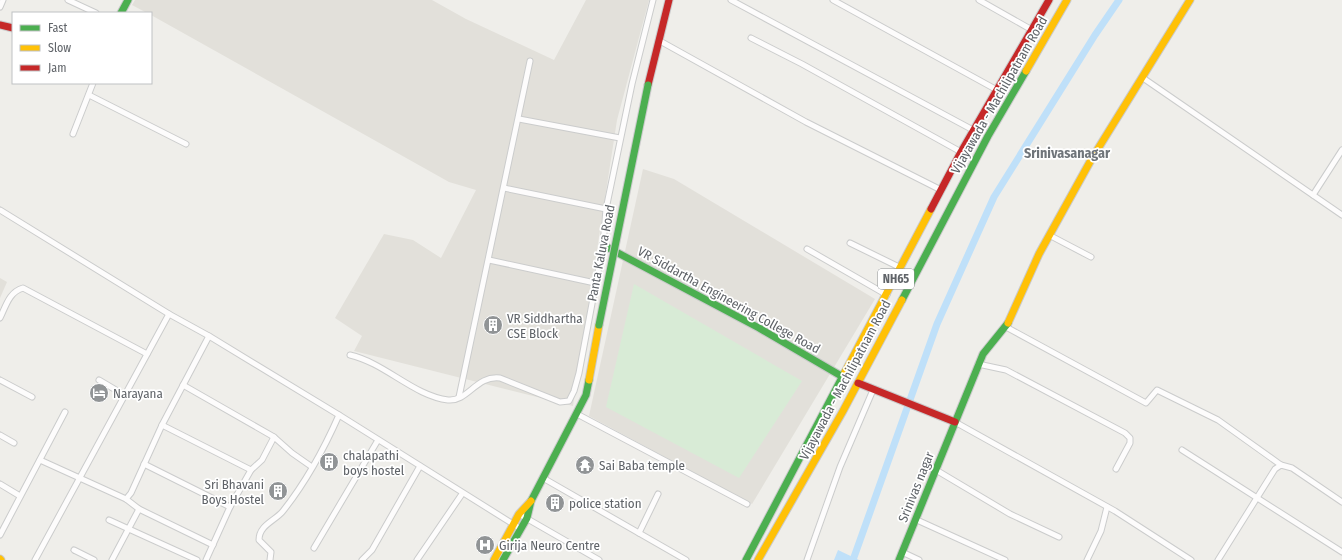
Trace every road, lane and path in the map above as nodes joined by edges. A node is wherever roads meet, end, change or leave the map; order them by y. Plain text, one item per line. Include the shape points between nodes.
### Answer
1 (3, 0) edge
2 (68, 0) edge
3 (128, 0) edge
4 (653, 0) edge
5 (669, 0) edge
6 (730, 0) edge
7 (833, 0) edge
8 (979, 0) edge
9 (1049, 0) edge
10 (1067, 0) edge
11 (1190, 0) edge
12 (739, 2) edge
13 (0, 8) edge
14 (94, 12) edge
15 (122, 12) edge
16 (0, 25) edge
17 (12, 28) edge
18 (1032, 30) junction
19 (751, 38) dead end
20 (660, 41) junction
21 (530, 61) dead end
22 (1143, 78) junction
23 (93, 84) edge
24 (997, 90) junction
25 (88, 95) junction
26 (519, 120) junction
27 (973, 130) junction
28 (73, 134) dead end
29 (620, 138) junction
30 (186, 144) dead end
31 (1342, 150) edge
32 (961, 152) junction
33 (504, 188) junction
34 (942, 190) junction
35 (1312, 195) junction
36 (606, 209) junction
37 (0, 210) edge
38 (1342, 215) edge
39 (1049, 235) junction
40 (850, 243) dead end
41 (603, 246) junction
42 (807, 249) dead end
43 (1091, 257) dead end
44 (489, 260) junction
45 (902, 268) junction
46 (595, 283) junction
47 (887, 295) junction
48 (169, 314) junction
49 (0, 318) edge
50 (1006, 327) junction
51 (208, 336) junction
52 (147, 354) junction
53 (350, 356) dead end
54 (978, 364) junction
55 (843, 377) junction
56 (0, 380) edge
57 (99, 380) dead end
58 (858, 383) junction
59 (183, 385) junction
60 (872, 390) junction
61 (126, 396) junction
62 (32, 397) dead end
63 (459, 397) junction
64 (66, 412) dead end
65 (577, 414) junction
66 (339, 416) junction
67 (955, 422) junction
68 (162, 425) junction
69 (0, 435) edge
70 (274, 437) junction
71 (378, 440) junction
72 (14, 443) dead end
73 (1182, 450) dead end
74 (40, 460) junction
75 (144, 464) junction
76 (1280, 465) junction
77 (312, 466) junction
78 (420, 466) junction
79 (251, 470) junction
80 (936, 470) junction
81 (1116, 470) dead end
82 (79, 478) junction
83 (543, 478) junction
84 (0, 484) edge
85 (462, 494) junction
86 (658, 494) dead end
87 (20, 496) junction
88 (1257, 497) junction
89 (126, 499) junction
90 (531, 500) junction
91 (1342, 502) edge
92 (747, 504) dead end
93 (1108, 506) junction
94 (230, 507) junction
95 (139, 509) junction
96 (518, 514) junction
97 (527, 518) junction
98 (110, 520) dead end
99 (917, 520) junction
100 (513, 524) junction
101 (521, 529) junction
102 (129, 530) junction
103 (639, 533) junction
104 (0, 535) edge
105 (1059, 537) dead end
106 (213, 545) junction
107 (314, 548) dead end
108 (74, 550) dead end
109 (902, 552) junction
110 (1342, 552) edge
111 (35, 560) edge
112 (94, 560) edge
113 (112, 560) edge
114 (197, 560) edge
115 (206, 560) edge
116 (270, 560) edge
117 (362, 560) edge
118 (417, 560) edge
119 (494, 560) edge
120 (503, 560) edge
121 (599, 560) edge
122 (686, 560) edge
123 (746, 560) edge
124 (758, 560) edge
125 (807, 560) edge
126 (899, 560) edge
127 (919, 560) edge
128 (1005, 560) edge
129 (1087, 560) edge
130 (1191, 560) edge
131 (1218, 560) edge

1 - 13 street
2 - 14 street
3 - 15 main road
4 - 29 street
5 - 20 main road, Panta Kaluva Road
6 - 12 street
7 - 24 street
8 - 18 street
9 - 18 main road, Vijayawada - Machilipatnam Road / NH65
10 - 58 main road, Vijayawada - Machilipatnam Road / NH65 via 988,136
11 - 22 main road, Srinivas nagar
12 - 27 street
16 - 17 main road
18 - 24 main road, Vijayawada - Machilipatnam Road / NH65
19 - 32 street
20 - 34 street via 806,122
20 - 65 main road, Panta Kaluva Road, bridge via 648,85 586,395
21 - 26 street
22 - 35 street
22 - 39 main road, Srinivas nagar via 1091,160
23 - 25 street
24 - 27 main road, Vijayawada - Machilipatnam Road / NH65
25 - 28 street
25 - 30 street
26 - 29 street
26 - 33 street
27 - 32 main road, Vijayawada - Machilipatnam Road / NH65
29 - 36 street
31 - 35 street
32 - 34 main road, Vijayawada - Machilipatnam Road / NH65
33 - 36 street
33 - 44 street
34 - 45 main road, Vijayawada - Machilipatnam Road / NH65
35 - 38 street
36 - 41 street
37 - 48 street
39 - 43 street
39 - 50 main road, Srinivas nagar
40 - 45 street
41 - 46 street
41 - 55 main road, VR Siddartha Engineering College Road via 746,321
42 - 47 street
44 - 46 street
44 - 63 street
45 - 47 main road, Vijayawada - Machilipatnam Road / NH65
46 - 63 street via 579,373 569,401 560,402 492,377 483,380
47 - 55 main road, Vijayawada - Machilipatnam Road / NH65
48 - 51 street
48 - 52 street
49 - 52 street via 12,294 23,288
50 - 54 main road, Srinivas nagar via 985,350
50 - 76 street via 1146,403 1157,390 1199,409 1236,432
51 - 59 street
51 - 66 street
52 - 61 street
53 - 63 street via 367,360 430,395 450,400
54 - 67 main road, Srinivas nagar
54 - 81 street via 1006,370 1125,433 1130,438 1130,443
55 - 123 main road, Vijayawada - Machilipatnam Road / NH65
56 - 62 street
57 - 61 street
58 - 60 main road
58 - 124 main road, Vijayawada - Machilipatnam Road / NH65
59 - 68 street
59 - 70 street
60 - 67 main road
60 - 125 street via 840,467
61 - 82 street
64 - 74 street
65 - 83 main road, Panta Kaluva Road
65 - 92 street
66 - 71 street
66 - 77 street via 328,441
67 - 80 main road, Srinivas nagar
67 - 93 street
68 - 75 street
68 - 79 street
69 - 72 street
70 - 77 street
70 - 79 street via 262,460
71 - 78 street
71 - 107 street
73 - 88 street
74 - 82 street
74 - 87 street
75 - 89 street
75 - 94 street
76 - 88 street via 1275,468
76 - 91 street via 1292,468
77 - 116 street via 278,518 263,527 260,533 259,540 270,552
78 - 85 street
78 - 117 street via 372,550
79 - 94 street
80 - 99 main road, Srinivas nagar
80 - 105 street via 1010,514
82 - 89 street
82 - 111 street
83 - 90 main road, Panta Kaluva Road
83 - 103 street
84 - 87 street
85 - 100 street
85 - 118 street
86 - 103 street
87 - 104 street
88 - 110 street
88 - 131 street
89 - 95 street
90 - 96 main road, Panta Kaluva Road
90 - 97 main road, Panta Kaluva Road
93 - 129 street
93 - 130 street
94 - 106 street
95 - 102 street
95 - 106 street
96 - 97 street
96 - 100 main road, Panta Kaluva Road
97 - 101 main road, Panta Kaluva Road
97 - 121 street
98 - 102 street
99 - 109 main road, Srinivas nagar
99 - 128 street
100 - 101 street
100 - 119 main road, Panta Kaluva Road
101 - 120 main road, Panta Kaluva Road
102 - 113 street
102 - 114 street
103 - 122 street
106 - 115 street
108 - 112 street
109 - 126 main road, Srinivas nagar
109 - 127 street

